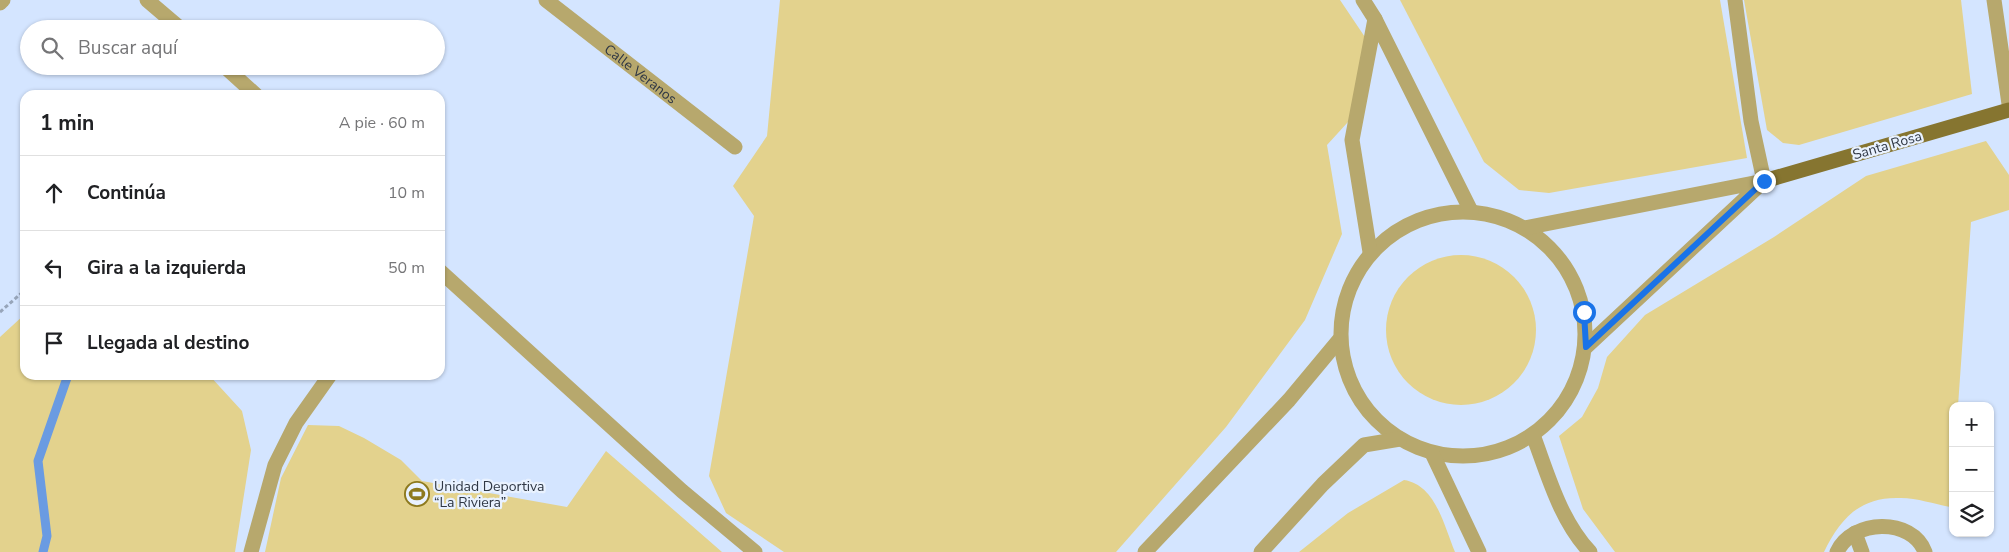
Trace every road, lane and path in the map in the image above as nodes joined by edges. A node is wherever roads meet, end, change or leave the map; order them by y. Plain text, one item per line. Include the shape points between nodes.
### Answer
1 (3, 0) edge
2 (147, 0) edge
3 (546, 0) edge
4 (1362, 0) edge
5 (1735, 0) edge
6 (1994, 0) edge
7 (0, 3) edge
8 (1375, 19) junction
9 (170, 20) edge
10 (234, 75) edge
11 (250, 90) edge
12 (2009, 104) edge
13 (2009, 110) edge
14 (735, 147) dead end
15 (1764, 181) junction
16 (1471, 211) junction
17 (1525, 228) junction
18 (1370, 252) junction
19 (445, 276) edge
20 (20, 294) edge
21 (0, 312) edge
22 (1339, 340) junction
23 (1586, 347) junction
24 (326, 380) edge
25 (1533, 435) junction
26 (1400, 439) junction
27 (1432, 453) junction
28 (1855, 533) junction
29 (251, 552) edge
30 (755, 552) edge
31 (1145, 552) edge
32 (1261, 552) edge
33 (1479, 552) edge
34 (1590, 552) edge
35 (1837, 552) edge
36 (1862, 552) edge
37 (1925, 552) edge

1 - 7 street
2 - 9 street
3 - 14 street, Calle Veranos
4 - 8 street
5 - 15 street via 1751,121
6 - 12 street
8 - 16 street
8 - 18 street via 1352,140
10 - 11 street
13 - 15 main road, Santa Rosa
15 - 17 street
15 - 23 street
16 - 17 street via 1499,216
16 - 18 street via 1434,214 1399,228
17 - 23 street via 1552,250 1573,279 1584,312
18 - 22 street via 1352,278 1342,308
19 - 30 street via 682,491
20 - 21 path
22 - 26 street via 1348,379 1368,413
22 - 31 street via 1289,400
23 - 25 street via 1577,381 1559,411
24 - 29 street via 296,423 275,465
25 - 27 street via 1502,451 1467,457
25 - 34 street via 1554,493 1577,539
26 - 27 street
26 - 32 street via 1364,445
27 - 33 street
28 - 35 street
28 - 36 street
28 - 37 street via 1885,526 1902,528

